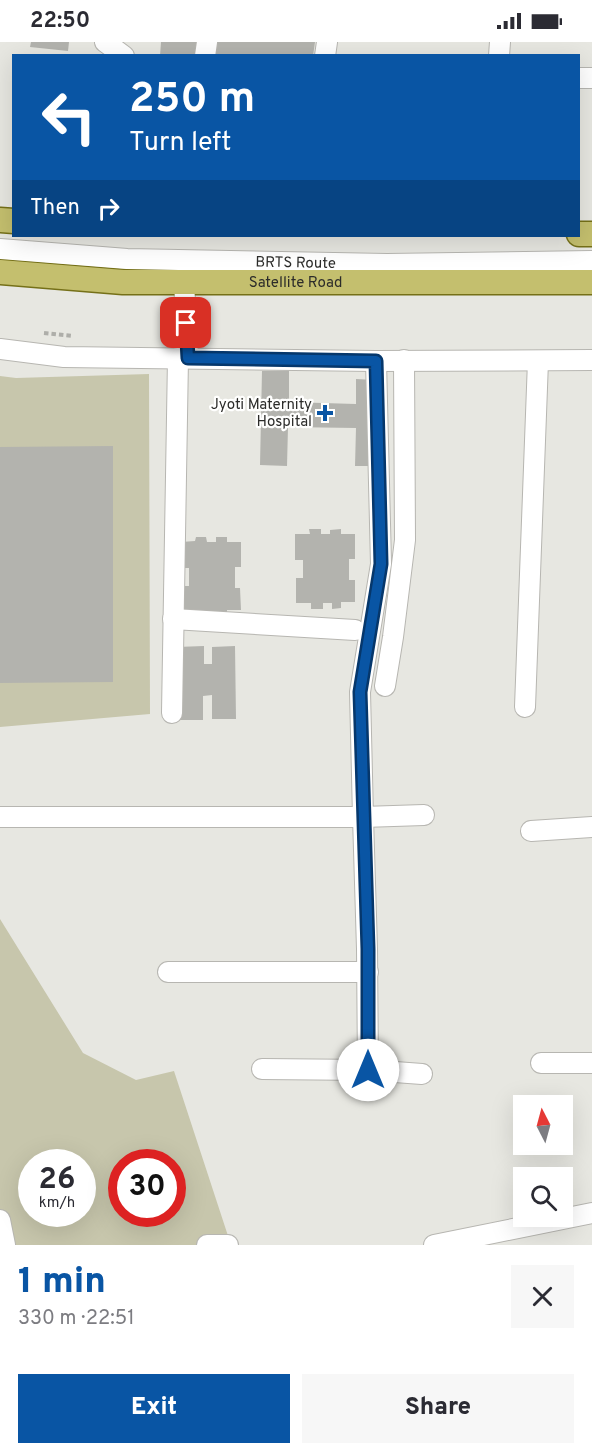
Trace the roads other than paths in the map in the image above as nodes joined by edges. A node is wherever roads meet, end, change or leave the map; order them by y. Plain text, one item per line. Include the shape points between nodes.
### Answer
1 (105, 42) edge
2 (121, 54) edge
3 (0, 249) edge
4 (592, 261) edge
5 (0, 272) edge
6 (184, 282) junction
7 (592, 282) edge
8 (0, 349) edge
9 (183, 358) junction
10 (404, 360) junction
11 (538, 360) junction
12 (592, 360) edge
13 (376, 361) junction
14 (173, 620) junction
15 (355, 630) dead end
16 (385, 686) dead end
17 (525, 707) dead end
18 (172, 713) dead end
19 (424, 815) dead end
20 (363, 817) junction
21 (0, 818) edge
22 (592, 827) edge
23 (531, 831) dead end
24 (168, 972) dead end
25 (368, 972) junction
26 (541, 1063) dead end
27 (592, 1063) edge
28 (262, 1070) dead end
29 (368, 1070) junction
30 (422, 1074) dead end
31 (592, 1213) edge
32 (0, 1220) edge
33 (5, 1245) edge
34 (207, 1245) edge
35 (228, 1245) edge
36 (434, 1245) edge

1 - 2 street
3 - 4 street, BRTS Route via 127,260 387,264
5 - 6 main road, Satellite Road via 123,282
6 - 7 main road, Satellite Road
6 - 9 street
8 - 9 street via 64,357
9 - 13 street
9 - 14 street
10 - 11 street
10 - 13 street
10 - 16 street via 405,540
11 - 12 street
11 - 17 street
13 - 20 street via 381,564 360,692
14 - 15 street
14 - 18 street
19 - 20 street
20 - 21 street
20 - 25 street
22 - 23 street
24 - 25 street
25 - 29 street
26 - 27 street
28 - 29 street
29 - 30 street
31 - 36 street
32 - 33 street
34 - 35 street

